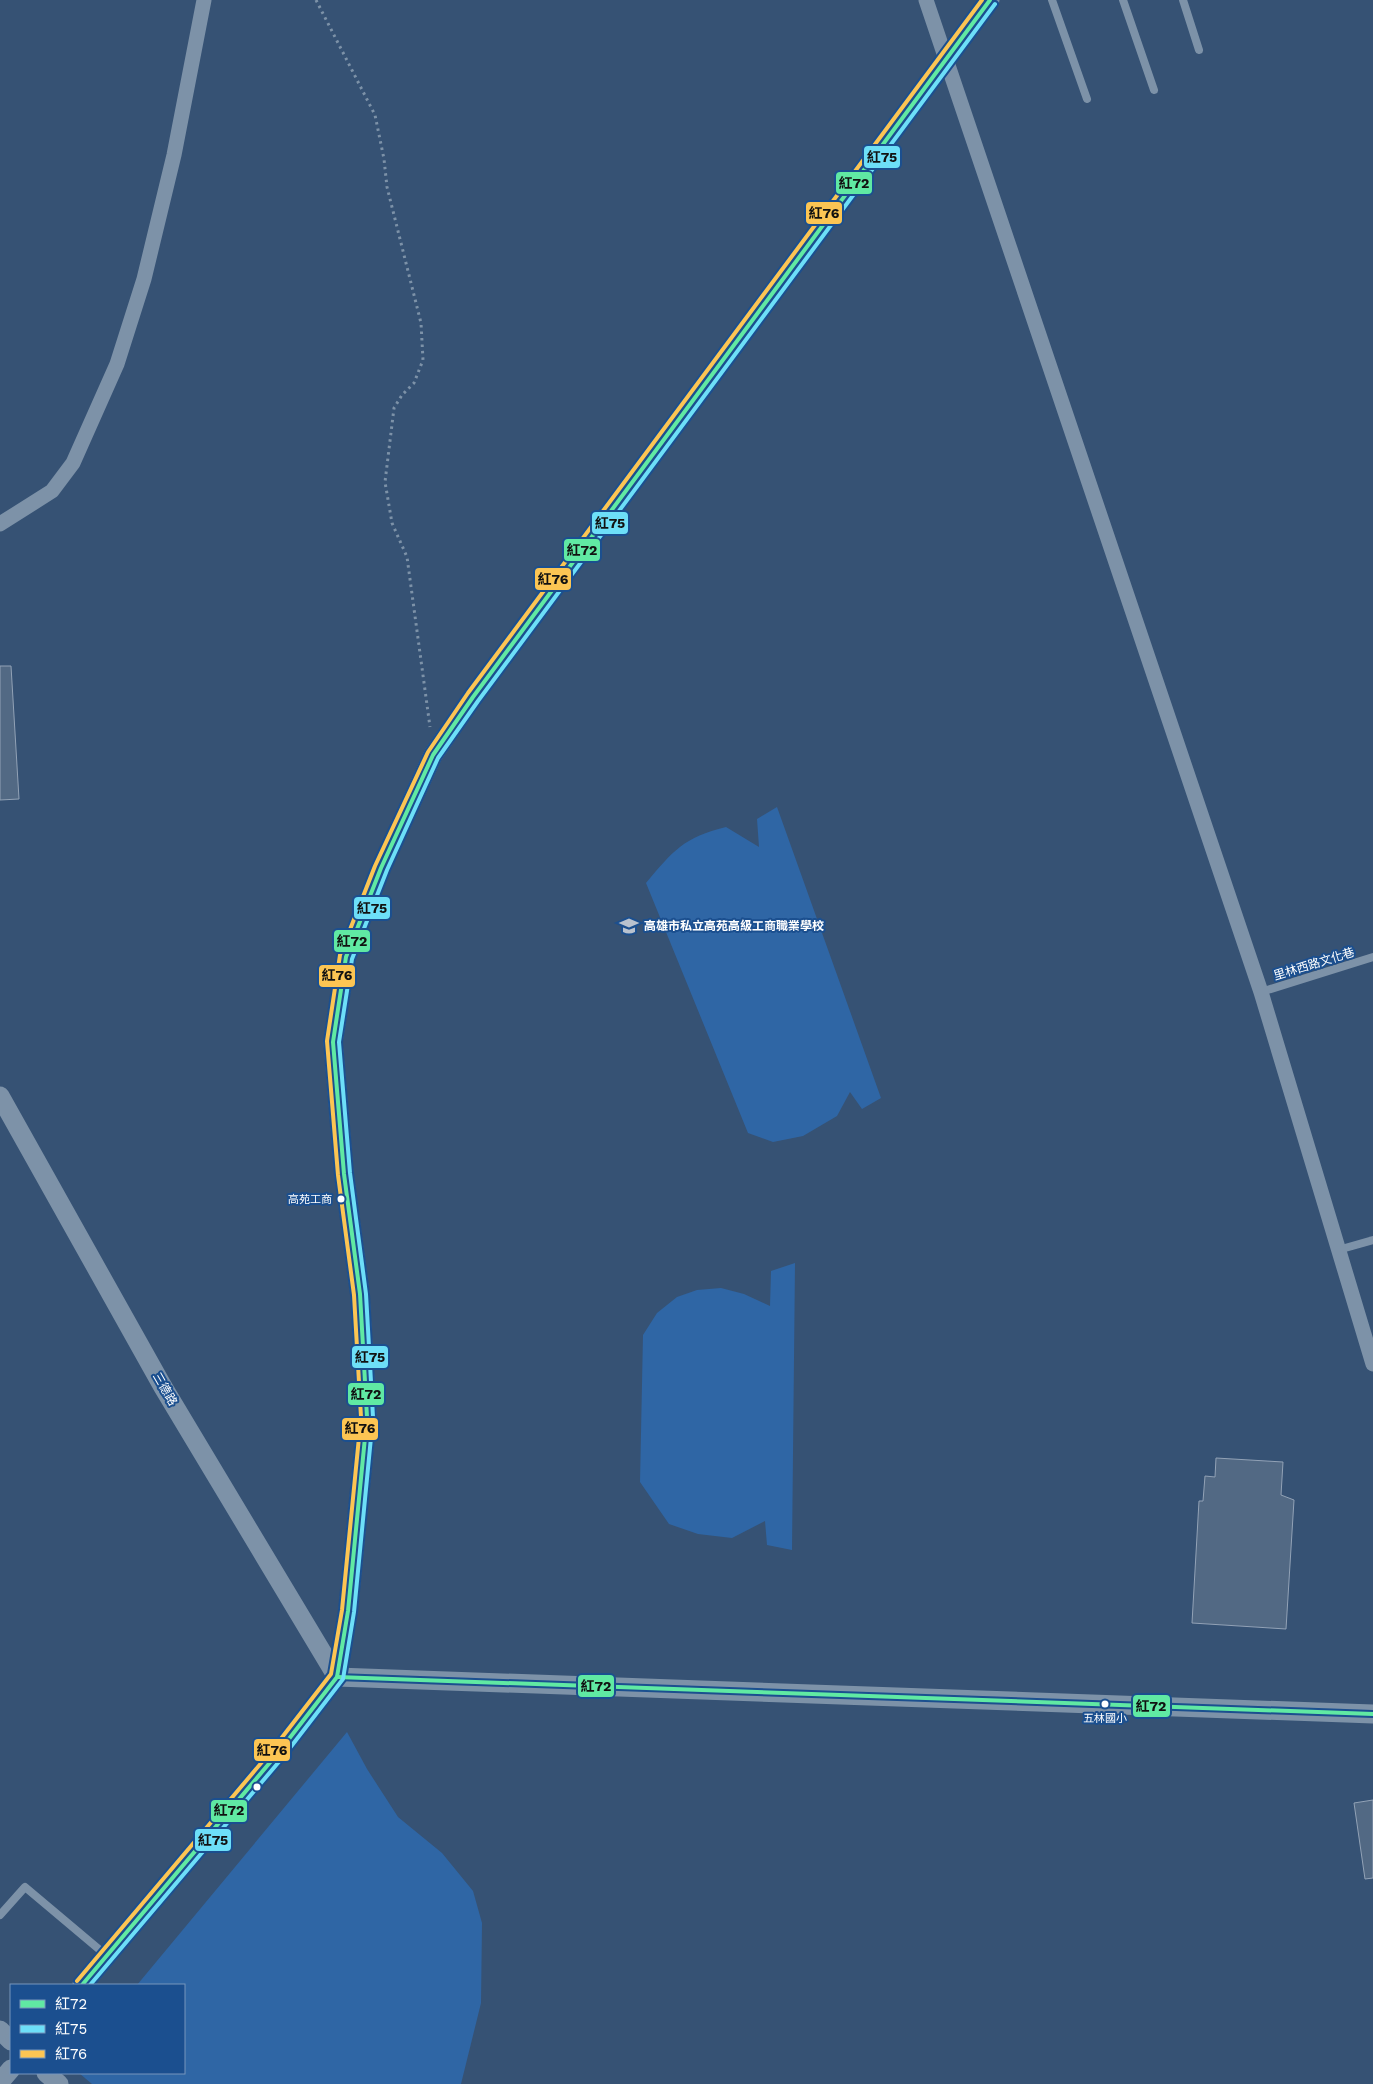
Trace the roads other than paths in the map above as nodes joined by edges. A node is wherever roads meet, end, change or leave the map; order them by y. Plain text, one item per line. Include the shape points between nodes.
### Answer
1 (204, 0) edge
2 (926, 0) edge
3 (990, 0) edge
4 (1052, 0) edge
5 (1123, 0) edge
6 (1183, 0) edge
7 (1199, 50) dead end
8 (945, 62) junction
9 (1154, 90) dead end
10 (1087, 99) dead end
11 (0, 524) edge
12 (1373, 957) edge
13 (1261, 992) junction
14 (0, 1096) edge
15 (1373, 1240) edge
16 (1338, 1250) junction
17 (1373, 1364) edge
18 (337, 1677) junction
19 (1373, 1714) edge
20 (0, 1915) edge
21 (107, 1956) junction
22 (83, 1984) edge
23 (0, 2030) edge
24 (10, 2040) edge
25 (10, 2070) edge
26 (47, 2074) edge
27 (0, 2082) edge
28 (59, 2084) edge

1 - 11 street via 174,154 146,270 117,364 73,463 52,491
2 - 8 street
3 - 8 street
4 - 10 lane
5 - 9 lane
6 - 7 lane
8 - 13 street
8 - 18 street via 472,697 433,755 380,868 346,957 333,1042 344,1174 360,1294 367,1417 348,1611
12 - 13 lane, 里林西路文化巷
13 - 16 street
14 - 18 street, 三德路 via 164,1387
15 - 16 lane
16 - 17 street
18 - 19 street
18 - 21 street via 278,1753
20 - 21 lane via 25,1887
21 - 22 street
23 - 24 street
25 - 27 street
26 - 28 street

